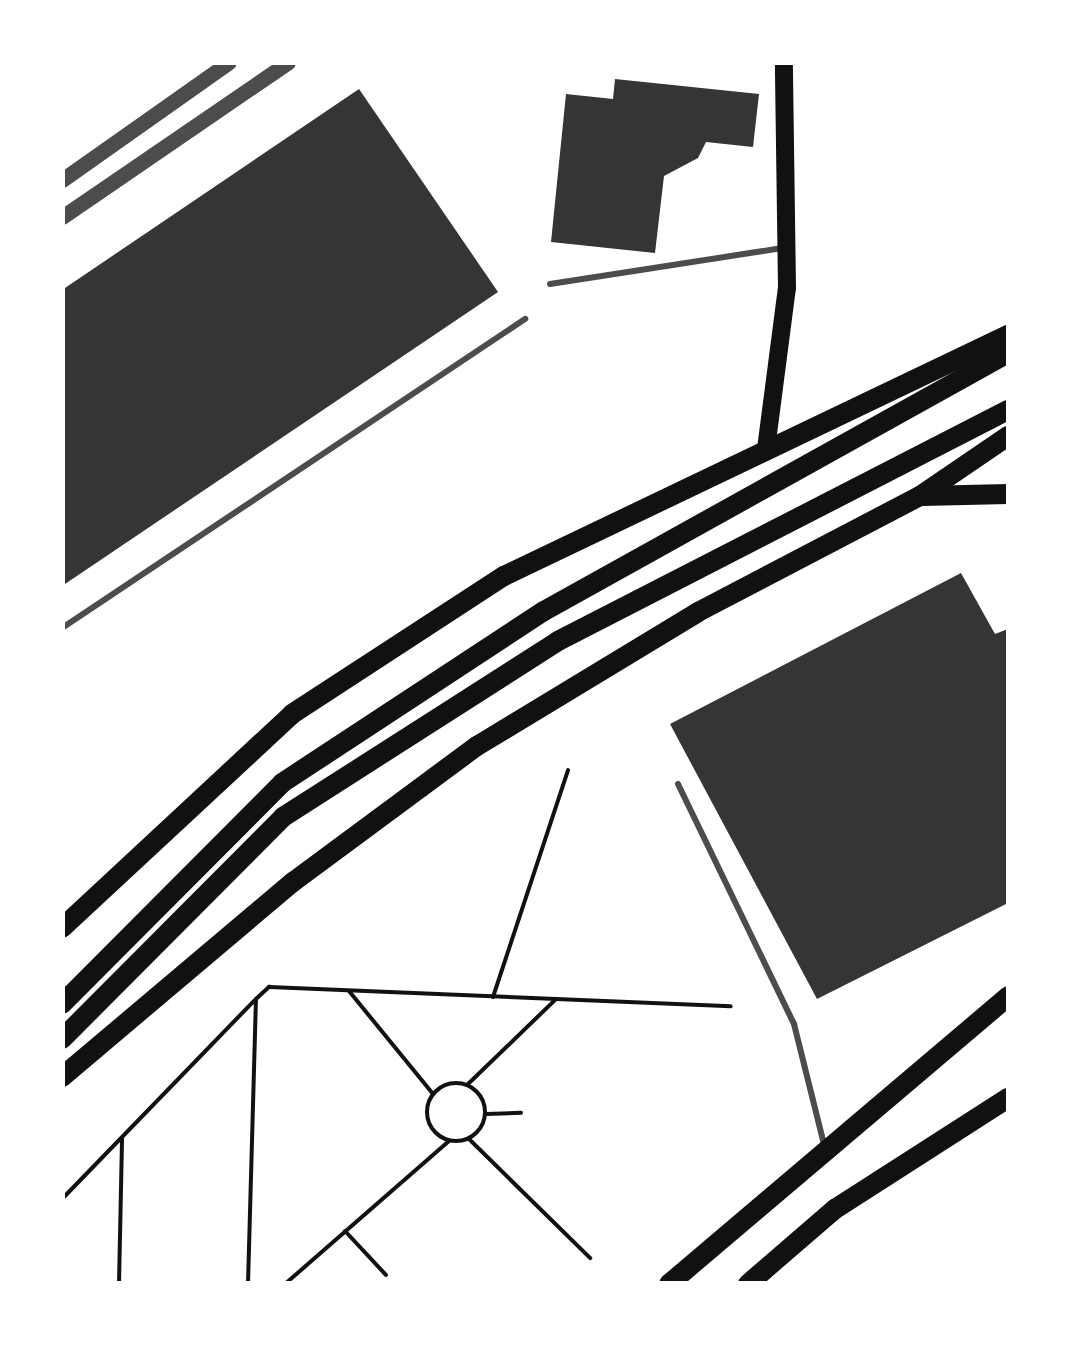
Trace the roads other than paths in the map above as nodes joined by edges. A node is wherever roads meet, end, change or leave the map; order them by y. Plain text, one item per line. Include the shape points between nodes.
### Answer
1 (229, 62) edge
2 (288, 62) edge
3 (784, 62) edge
4 (62, 180) edge
5 (62, 217) edge
6 (788, 247) junction
7 (550, 284) dead end
8 (524, 319) dead end
9 (1008, 335) edge
10 (1008, 353) edge
11 (1008, 410) edge
12 (1008, 436) edge
13 (766, 449) junction
14 (1008, 494) edge
15 (920, 496) junction
16 (62, 628) edge
17 (678, 784) dead end
18 (62, 928) edge
19 (1008, 996) edge
20 (62, 1004) edge
21 (62, 1039) edge
22 (62, 1077) edge
23 (1008, 1098) edge
24 (826, 1154) junction
25 (669, 1284) edge
26 (748, 1284) edge

1 - 4 street
2 - 5 street
3 - 6 main road
6 - 7 lane
6 - 13 main road
8 - 16 lane
9 - 13 main road
10 - 20 main road via 544,611 282,783
11 - 21 main road via 558,641 282,817
12 - 15 main road
13 - 18 main road via 504,576 292,714
14 - 15 main road
15 - 22 main road via 698,612 477,746 293,882
17 - 24 lane via 794,1024
19 - 24 main road
23 - 26 main road via 835,1209
24 - 25 main road

